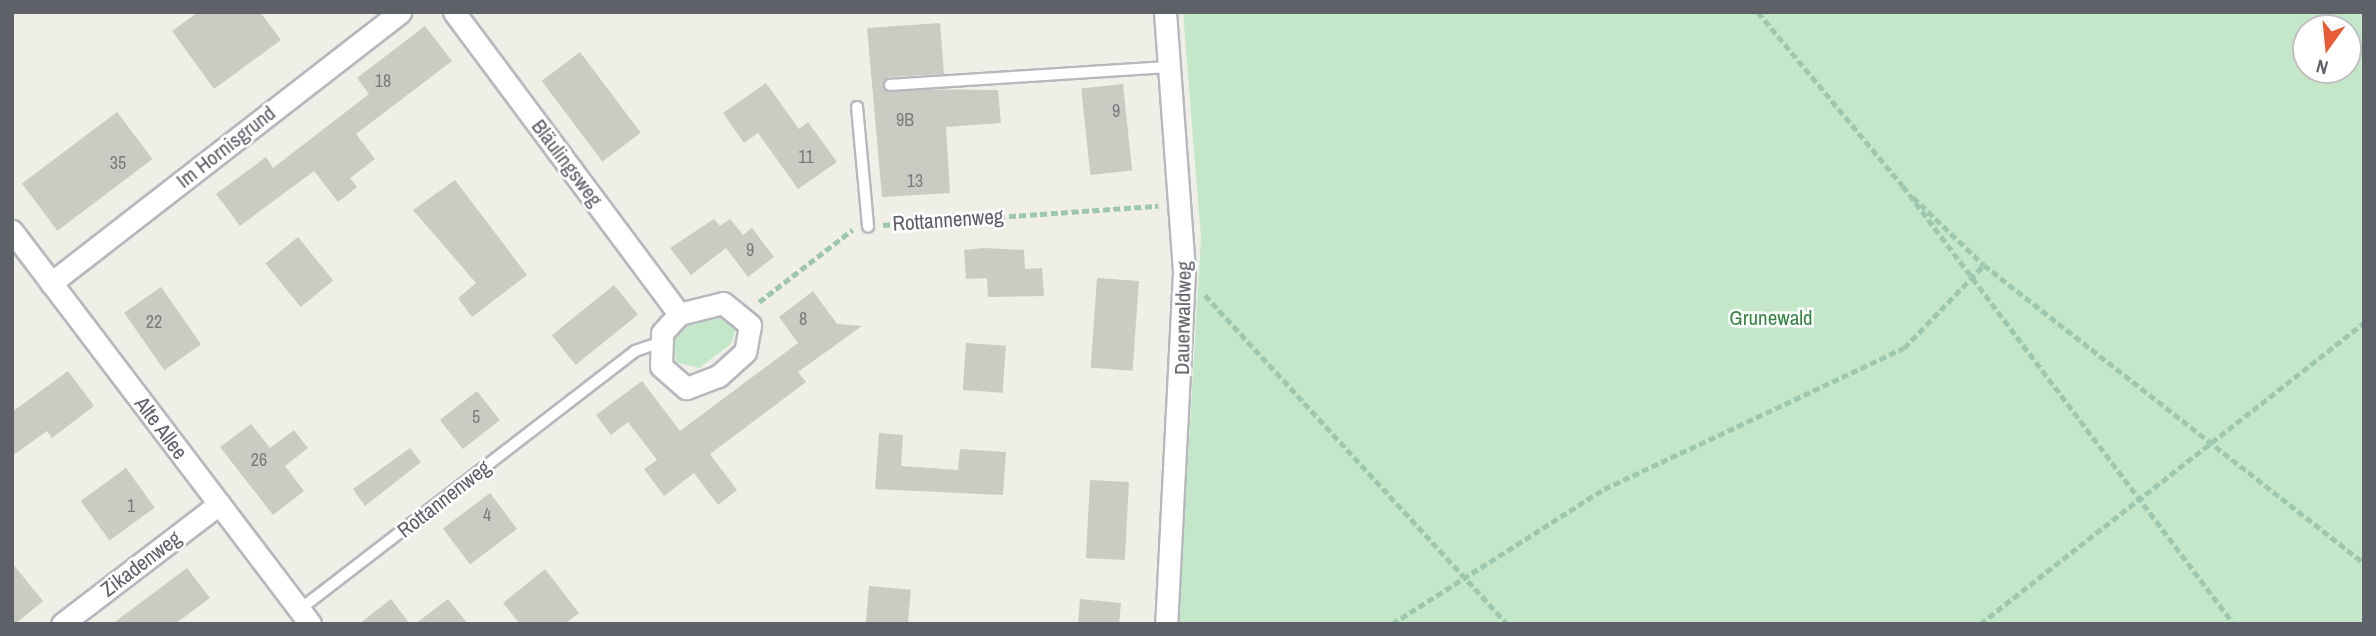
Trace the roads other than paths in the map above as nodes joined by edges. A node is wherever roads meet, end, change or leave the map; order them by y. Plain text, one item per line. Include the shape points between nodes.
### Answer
1 (400, 12) edge
2 (454, 12) edge
3 (1164, 12) edge
4 (1172, 67) junction
5 (890, 85) dead end
6 (857, 107) dead end
7 (868, 226) road end
8 (12, 231) edge
9 (51, 283) junction
10 (679, 314) junction
11 (658, 343) junction
12 (219, 504) junction
13 (304, 617) edge
14 (62, 624) edge
15 (1166, 624) edge

1 - 9 street, Im Hornisgrund
2 - 10 street, Bläulingsweg
3 - 4 street, Dauerwaldweg
4 - 5 lane
4 - 15 street, Dauerwaldweg via 1184,272
6 - 7 lane
8 - 9 street, Alte Allee
9 - 12 street, Alte Allee
10 - 11 street
10 - 11 street via 723,303 744,314 750,325 745,352 698,386 686,388 668,376
11 - 13 lane, Rottannenweg via 635,351
12 - 13 street, Alte Allee
12 - 14 street, Zikadenweg

